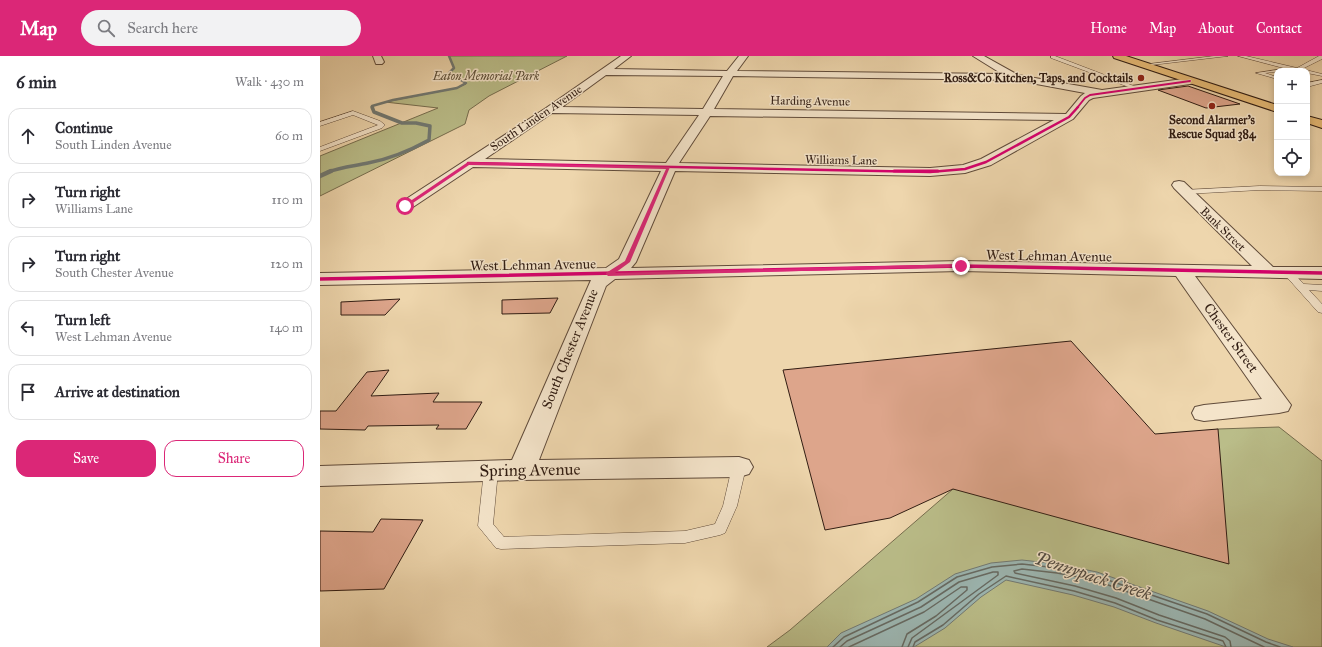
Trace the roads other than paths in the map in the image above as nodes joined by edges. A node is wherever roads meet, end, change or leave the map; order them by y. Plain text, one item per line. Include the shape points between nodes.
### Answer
1 (627, 56) edge
2 (744, 56) edge
3 (977, 56) edge
4 (1117, 56) edge
5 (1226, 56) edge
6 (1240, 56) edge
7 (1053, 57) edge
8 (1321, 58) edge
9 (1143, 65) junction
10 (1290, 68) edge
11 (1296, 68) edge
12 (1274, 71) edge
13 (603, 72) junction
14 (1310, 72) edge
15 (730, 73) junction
16 (1321, 74) edge
17 (1015, 76) junction
18 (1274, 77) edge
19 (1190, 81) junction
20 (1322, 81) edge
21 (1310, 84) edge
22 (1136, 88) junction
23 (1100, 93) junction
24 (1274, 108) edge
25 (550, 110) junction
26 (707, 112) junction
27 (1069, 118) junction
28 (1310, 120) edge
29 (320, 124) edge
30 (1322, 124) edge
31 (320, 149) edge
32 (468, 163) junction
33 (669, 168) junction
34 (1182, 189) joint
35 (1322, 189) edge
36 (405, 206) dead end
37 (1182, 271) junction
38 (1268, 272) junction
39 (1287, 272) junction
40 (1322, 273) edge
41 (608, 274) junction
42 (320, 280) edge
43 (1301, 287) junction
44 (1322, 288) edge
45 (1322, 310) edge
46 (1204, 413) dead end
47 (739, 467) joint
48 (521, 470) junction
49 (491, 471) junction
50 (320, 476) edge

1 - 13 street, South Linden Avenue
2 - 15 street, South Chester Avenue
3 - 17 street
4 - 9 highway
5 - 9 lane
6 - 10 lane
7 - 22 lane
8 - 11 lane
9 - 19 highway
12 - 18 lane via 1258,73
13 - 15 street
13 - 25 street, South Linden Avenue
14 - 16 lane
15 - 17 street
15 - 26 street, South Chester Avenue
17 - 23 street
19 - 22 street, Williams Lane
19 - 24 highway
20 - 21 lane
22 - 23 street, Williams Lane
23 - 27 street, Williams Lane via 1084,98
25 - 26 street, Harding Avenue
25 - 32 street, South Linden Avenue
26 - 27 street, Harding Avenue
26 - 33 street, South Chester Avenue
27 - 33 street, Williams Lane via 986,162 952,171
28 - 30 highway
29 - 31 lane via 353,113 382,125
32 - 33 street, Williams Lane
32 - 36 street, South Linden Avenue
33 - 41 street, South Chester Avenue via 627,262
34 - 35 lane
34 - 38 street, Bank Street
37 - 38 street, West Lehman Avenue
37 - 41 street, West Lehman Avenue via 961,266
37 - 46 street, Chester Street via 1279,405
38 - 39 street, West Lehman Avenue
39 - 40 street, West Lehman Avenue
39 - 43 lane
41 - 42 street, West Lehman Avenue
41 - 48 street, South Chester Avenue via 598,283
43 - 44 lane
43 - 45 lane
47 - 48 street, Spring Avenue
47 - 49 lane via 730,506 720,529 685,538 501,543 485,526
48 - 49 street, Spring Avenue
49 - 50 street, Spring Avenue

